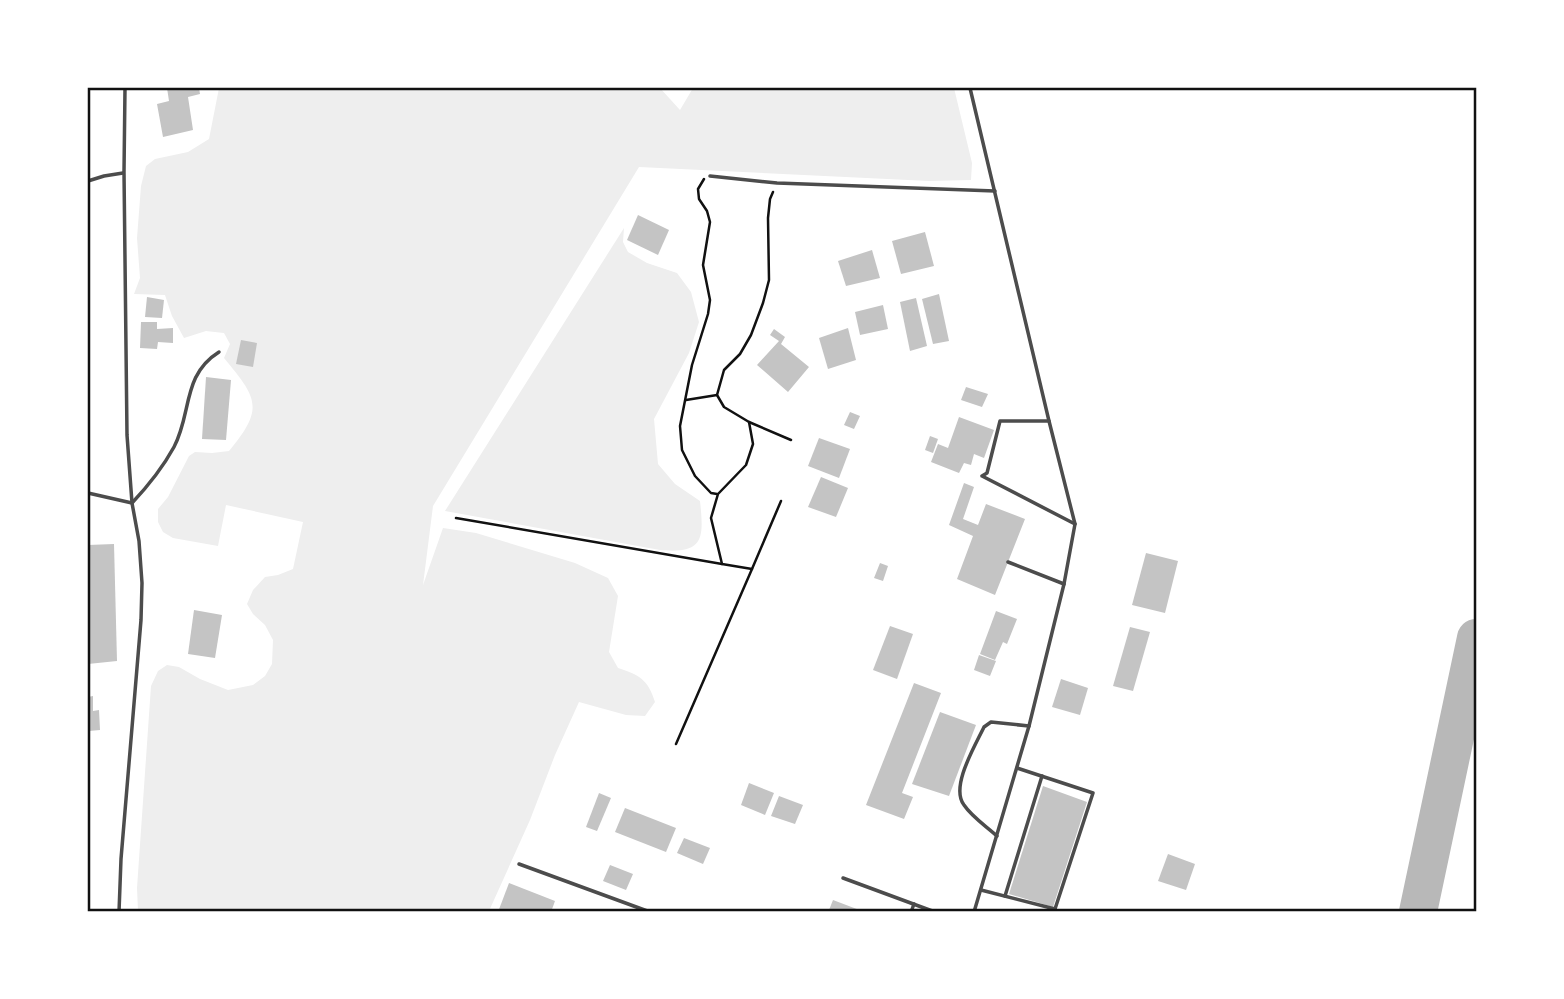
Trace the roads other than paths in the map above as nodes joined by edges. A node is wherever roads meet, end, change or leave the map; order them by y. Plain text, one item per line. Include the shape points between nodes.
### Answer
1 (125, 88) edge
2 (970, 88) edge
3 (124, 173) junction
4 (710, 176) road end
5 (88, 181) edge
6 (995, 191) junction
7 (219, 352) dead end
8 (1049, 421) junction
9 (88, 493) edge
10 (132, 503) junction
11 (1075, 524) junction
12 (1007, 562) dead end
13 (1064, 584) junction
14 (1029, 726) junction
15 (1017, 768) junction
16 (1042, 776) junction
17 (997, 836) junction
18 (519, 864) dead end
19 (843, 878) dead end
20 (981, 890) junction
21 (1005, 896) junction
22 (914, 904) junction
23 (1054, 910) edge
24 (119, 912) edge
25 (650, 912) edge
26 (911, 912) edge
27 (935, 912) edge
28 (974, 912) edge

1 - 3 lane
2 - 6 lane
3 - 5 lane
3 - 10 lane
4 - 6 lane
6 - 8 lane
7 - 10 lane via 201,367 174,446
8 - 11 lane
8 - 11 lane via 1000,421 987,473 982,477
9 - 10 lane
10 - 24 lane via 139,541 141,620
11 - 13 lane
12 - 13 lane
13 - 14 lane
14 - 15 lane
14 - 17 lane via 992,722 984,727 960,783 959,798 965,807
15 - 16 lane
15 - 17 lane
16 - 21 lane
16 - 23 lane via 1093,793
17 - 20 lane
18 - 25 lane
19 - 22 lane
20 - 21 lane
20 - 28 lane
21 - 23 lane
22 - 26 lane
22 - 27 lane

